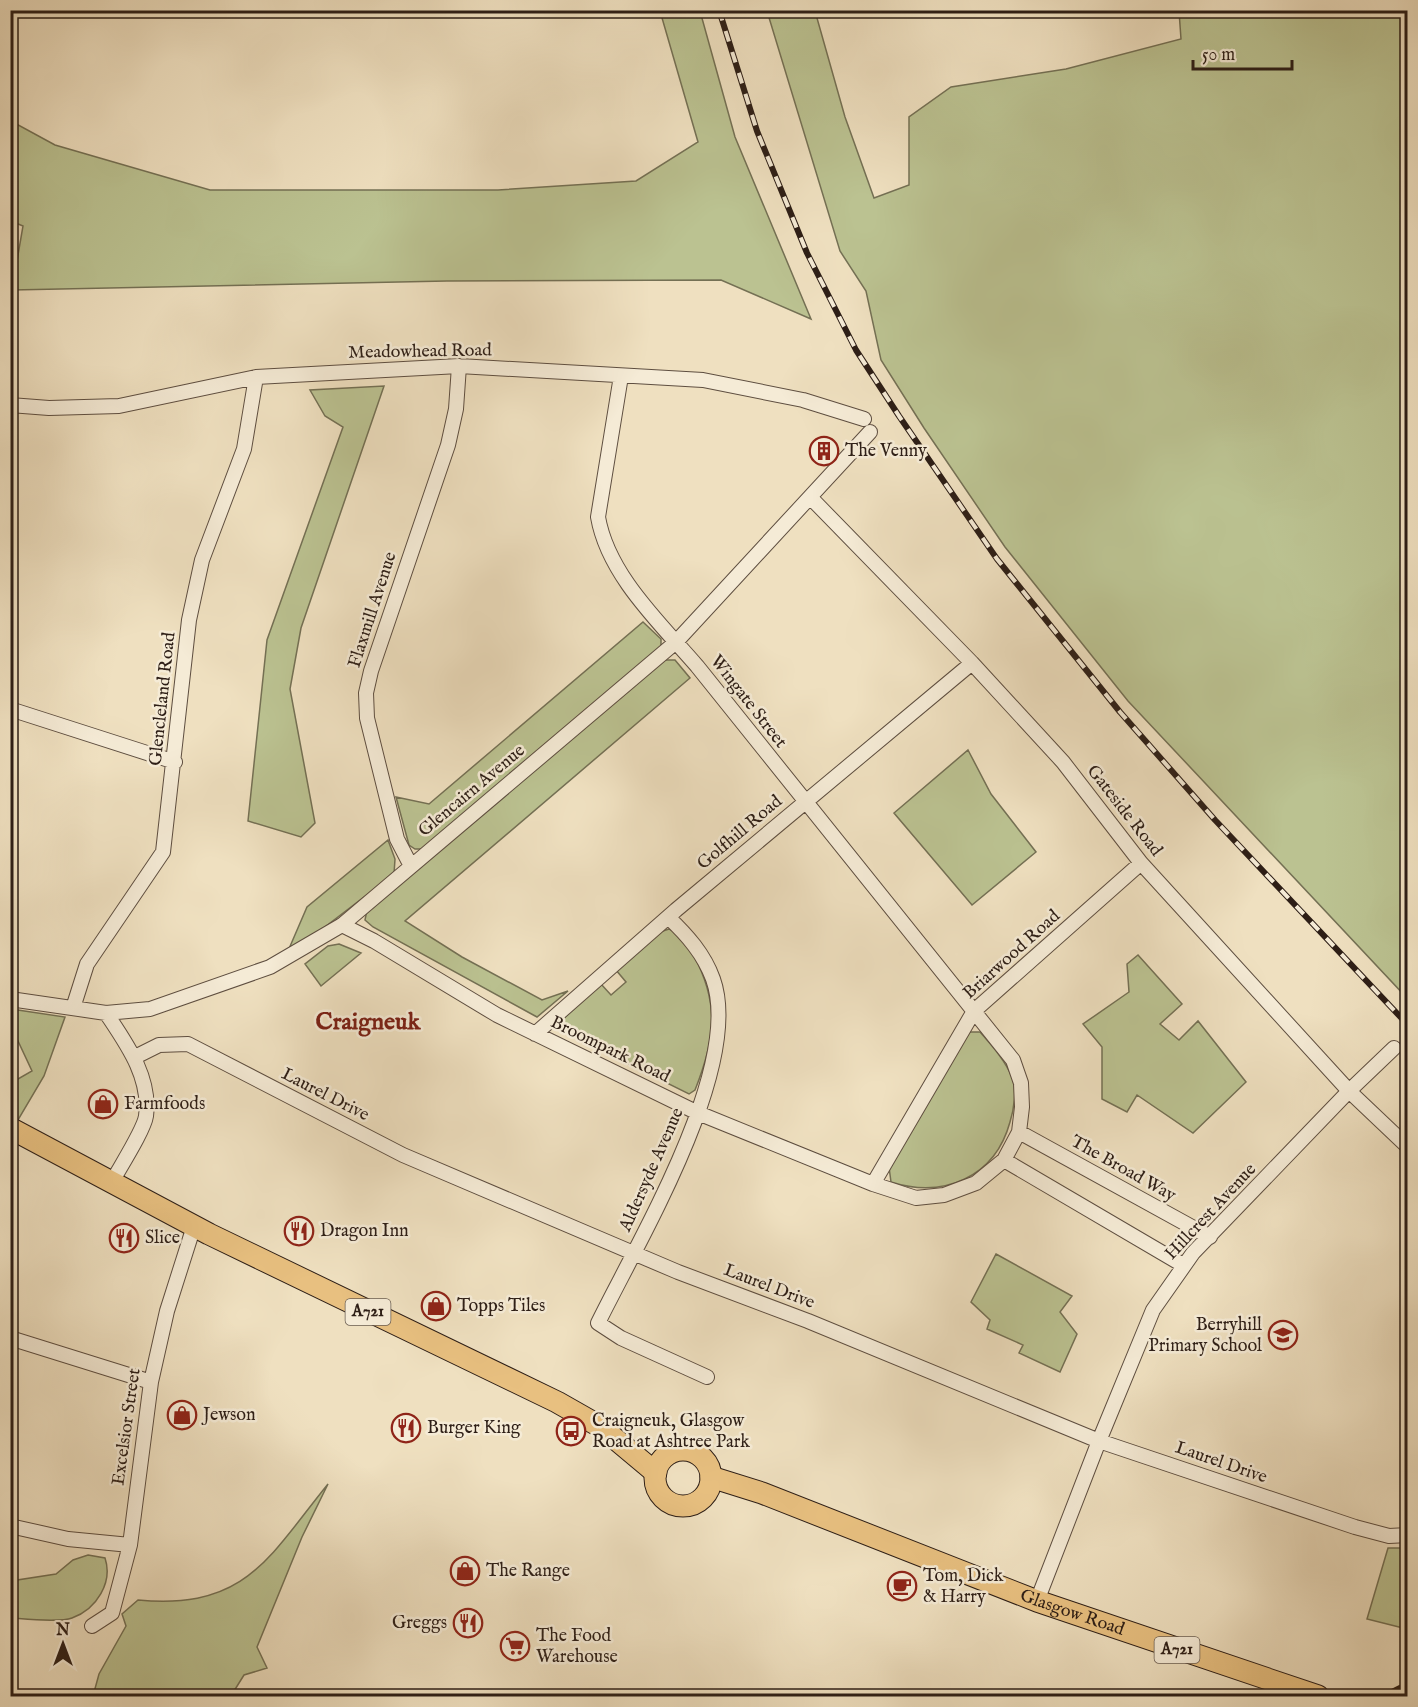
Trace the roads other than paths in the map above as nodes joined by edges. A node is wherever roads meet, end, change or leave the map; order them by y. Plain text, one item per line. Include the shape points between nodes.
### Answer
1 (459, 366) junction
2 (621, 376) junction
3 (256, 377) junction
4 (10, 405) edge
5 (867, 425) joint
6 (811, 498) junction
7 (676, 642) junction
8 (972, 663) junction
9 (10, 709) edge
10 (175, 762) junction
11 (804, 802) junction
12 (1141, 863) junction
13 (411, 866) junction
14 (669, 917) junction
15 (342, 925) junction
16 (10, 999) edge
17 (73, 1008) junction
18 (974, 1011) junction
19 (106, 1013) junction
20 (535, 1034) junction
21 (1394, 1048) dead end
22 (135, 1057) junction
23 (1349, 1091) junction
24 (698, 1113) junction
25 (10, 1128) edge
26 (1019, 1132) junction
27 (1407, 1147) edge
28 (1004, 1160) junction
29 (112, 1182) junction
30 (873, 1184) junction
31 (194, 1226) junction
32 (1210, 1237) junction
33 (636, 1252) junction
34 (1183, 1265) junction
35 (10, 1338) edge
36 (707, 1377) dead end
37 (151, 1382) junction
38 (1099, 1441) junction
39 (658, 1467) junction
40 (709, 1485) junction
41 (10, 1526) edge
42 (1407, 1535) edge
43 (130, 1545) junction
44 (1037, 1601) junction
45 (92, 1626) dead end
46 (1318, 1696) edge

1 - 2 street, Meadowhead Road
1 - 3 street, Meadowhead Road
1 - 13 street, Flaxmill Avenue via 448,445 366,693 367,718 397,838
2 - 5 street, Meadowhead Road via 703,380 803,400
2 - 7 street, Wingate Street via 598,517 601,534 630,586
3 - 4 street, Meadowhead Road via 119,406
3 - 10 street, Glencleland Road via 244,449 202,560 189,620
5 - 6 street, Glencairn Avenue
6 - 7 street, Glencairn Avenue
6 - 8 street, Gateside Road
7 - 11 street, Wingate Street
7 - 13 street, Glencairn Avenue
8 - 11 street, Golfhill Road
8 - 12 street, Gateside Road via 1063,762
9 - 10 street
10 - 17 street, Glencleland Road via 163,852 87,964
11 - 14 street, Golfhill Road
11 - 18 street, Wingate Street
12 - 18 street, Briarwood Road
12 - 23 street, Gateside Road
13 - 15 street, Glencairn Avenue
14 - 20 street, Golfhill Road
14 - 24 street, Aldersyde Avenue via 695,944 713,979 719,1005 713,1066
15 - 19 street, Glencairn Avenue via 270,967 150,1009
15 - 20 street, Broompark Road
16 - 17 street, Glencairn Avenue
17 - 19 street, Glencairn Avenue
18 - 26 street via 1013,1060 1021,1083
18 - 30 street, Briarwood Road
19 - 22 street
20 - 24 street, Broompark Road
21 - 23 street, Hillcrest Avenue
22 - 29 street via 146,1117
22 - 33 street, Laurel Drive via 159,1045 188,1044 403,1155
23 - 27 street, Gateside Road
23 - 32 street, Hillcrest Avenue
24 - 30 street, Broompark Road
24 - 33 street, Aldersyde Avenue
25 - 29 main road, A721
26 - 28 street
26 - 32 street, The Broad Way
28 - 30 street via 976,1183 944,1195 916,1198
28 - 34 street
29 - 31 main road, A721
31 - 37 street, Excelsior Street via 166,1311
31 - 39 main road, A721 via 557,1402
32 - 34 street, Hillcrest Avenue
33 - 36 street, Aldersyde Avenue via 598,1323 621,1338
33 - 38 street, Laurel Drive
34 - 38 street, Hillcrest Avenue via 1153,1310
35 - 37 street
37 - 43 street, Excelsior Street
38 - 42 street, Laurel Drive via 1355,1527 1389,1536
38 - 44 street, Hillcrest Avenue
39 - 40 main road via 675,1452 692,1452 705,1461
39 - 40 main road via 655,1481 662,1496 675,1505 693,1504
40 - 44 main road, Glasgow Road / A721 via 762,1493
41 - 43 street via 68,1539
43 - 45 street, Excelsior Street via 112,1613
44 - 46 main road, Glasgow Road / A721

